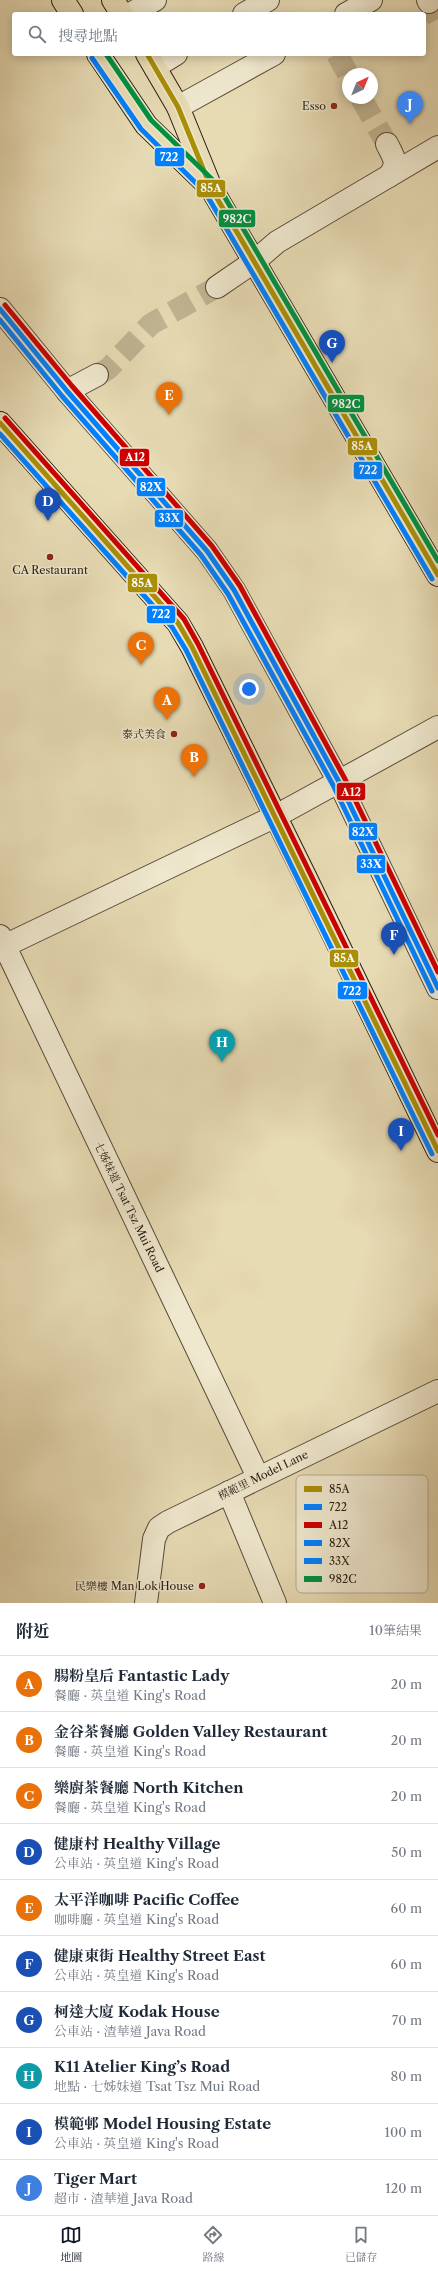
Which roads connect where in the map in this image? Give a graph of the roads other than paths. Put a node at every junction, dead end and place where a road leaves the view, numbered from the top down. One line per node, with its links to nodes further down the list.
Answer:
1 (63, 0): 6 (main road)
2 (113, 0): 7 (main road)
3 (155, 0): 8 (street)
4 (268, 0): 9 (street)
5 (371, 0): 10 (street)
6 (71, 12)
7 (121, 12)
8 (134, 12)
9 (247, 12)
10 (350, 12)
11 (99, 56): 19 (main road)
12 (168, 56): 14 (street)
13 (270, 56): 15 (street)
14 (151, 60): 15 (main road)
15 (178, 107): 19 (main road)
16 (387, 144): 18 (street)
17 (438, 147): 18 (street)
18 (388, 176): 20 (street)
19 (211, 188): 20 (main road)
20 (255, 261): 21 (street); 26 (main road)
21 (217, 287)
22 (0, 309): 24 (street)
23 (98, 375): 24 (street)
24 (67, 391): 28 (street)
25 (0, 423): 29 (main road)
26 (438, 575)
27 (438, 727): 28 (street)
28 (339, 782): 29 (street); 31 (street)
29 (276, 816): 30 (street); 32 (main road)
30 (2, 943): 34 (street, 七姊妹道 Tsat Tsz Mui Road)
31 (438, 988)
32 (438, 1151)
33 (438, 1391): 34 (street, 模範里 Model Lane)
34 (258, 1477): 35 (street, 模範里 Model Lane)
35 (229, 1492): 36 (street, 模範里 Model Lane); 37 (street)
36 (146, 1603)
37 (275, 1603)

